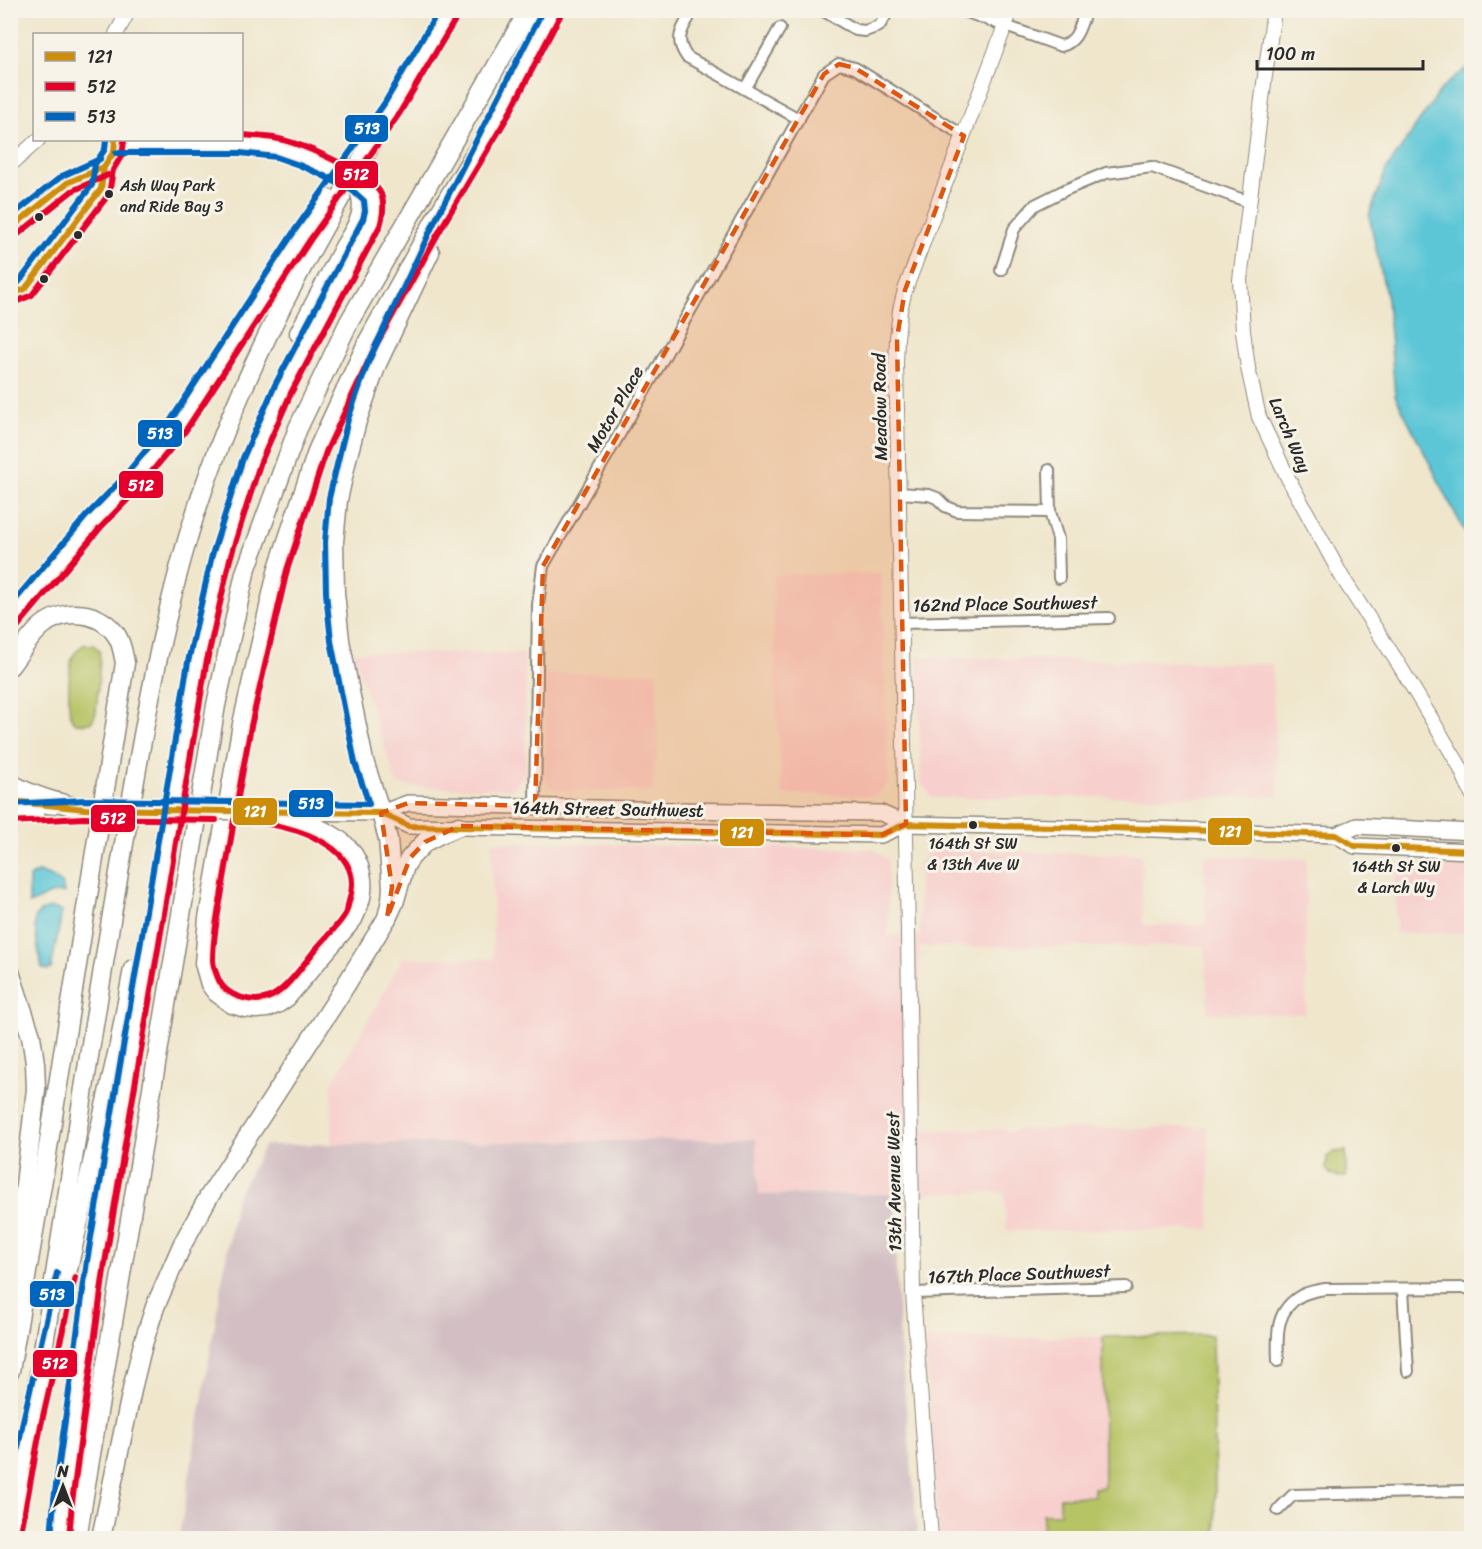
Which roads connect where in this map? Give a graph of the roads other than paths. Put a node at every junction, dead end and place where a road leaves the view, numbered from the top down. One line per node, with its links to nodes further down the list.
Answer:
1 (129, 10): 14 (street)
2 (450, 10): 16 (highway)
3 (529, 10): 62 (highway)
4 (553, 10): 17 (highway)
5 (693, 10): 15 (street)
6 (822, 10): 7 (street)
7 (889, 10)
8 (961, 10): 12 (street)
9 (1011, 10): 12 (street, Meadow Road)
10 (1086, 10): 12 (street)
11 (1274, 10): 24 (street, Larch Way)
12 (1005, 25): 19 (street, Meadow Road)
13 (780, 28): 15 (street)
14 (118, 33)
15 (745, 89): 18 (street)
16 (392, 109): 31 (highway); 57 (highway)
17 (500, 112): 39 (highway); 41 (highway)
18 (800, 119): 19 (street, Motor Place); 37 (street, Motor Place)
19 (964, 136): 27 (street, Meadow Road)
20 (37, 141): 22 (street)
21 (116, 144): 23 (highway, bridge)
22 (10, 165)
23 (349, 178): 57 (highway, bridge); 61 (highway, bridge)
24 (1249, 202): 25 (street); 35 (street, Larch Way)
25 (1001, 270)
26 (1050, 470): 28 (street)
27 (898, 493): 28 (street); 32 (street, Meadow Road)
28 (1050, 512): 29 (street)
29 (1059, 578)
30 (1109, 618): 32 (street, 162nd Place Southwest)
31 (10, 621)
32 (901, 622): 42 (street, Meadow Road)
33 (10, 666): 55 (highway)
34 (10, 783): 38 (highway)
35 (1472, 794)
36 (10, 801): 38 (main road, 164th Street Southwest)
37 (535, 806): 41 (main road, 164th Street Southwest); 42 (main road, 164th Street Southwest)
38 (85, 809): 39 (main road, 164th Street Southwest, bridge); 40 (main road, 164th Street Southwest)
39 (249, 812): 41 (main road, 164th Street Southwest)
40 (10, 813)
41 (381, 813): 43 (main road, 164th Street Southwest); 47 (highway)
42 (906, 824): 43 (main road, 164th Street Southwest); 45 (main road, 164th Street Southwest); 52 (street, 13th Avenue West)
43 (459, 826): 47 (highway)
44 (1472, 832): 45 (main road, 164th Street Southwest)
45 (1336, 835): 46 (main road, 164th Street Southwest)
46 (1472, 851)
47 (387, 918): 63 (highway)
48 (10, 972): 53 (highway)
49 (1126, 1287): 52 (street, 167th Place Southwest)
50 (1472, 1288): 51 (street)
51 (1403, 1289): 54 (street); 56 (street)
52 (913, 1293): 64 (street, 13th Avenue West)
53 (10, 1309)
54 (1278, 1361)
55 (10, 1371)
56 (1408, 1371)
57 (32, 1423): 60 (highway)
58 (1472, 1494): 59 (street)
59 (1278, 1510)
60 (11, 1539)
61 (60, 1539)
62 (77, 1539)
63 (101, 1539)
64 (931, 1539)

